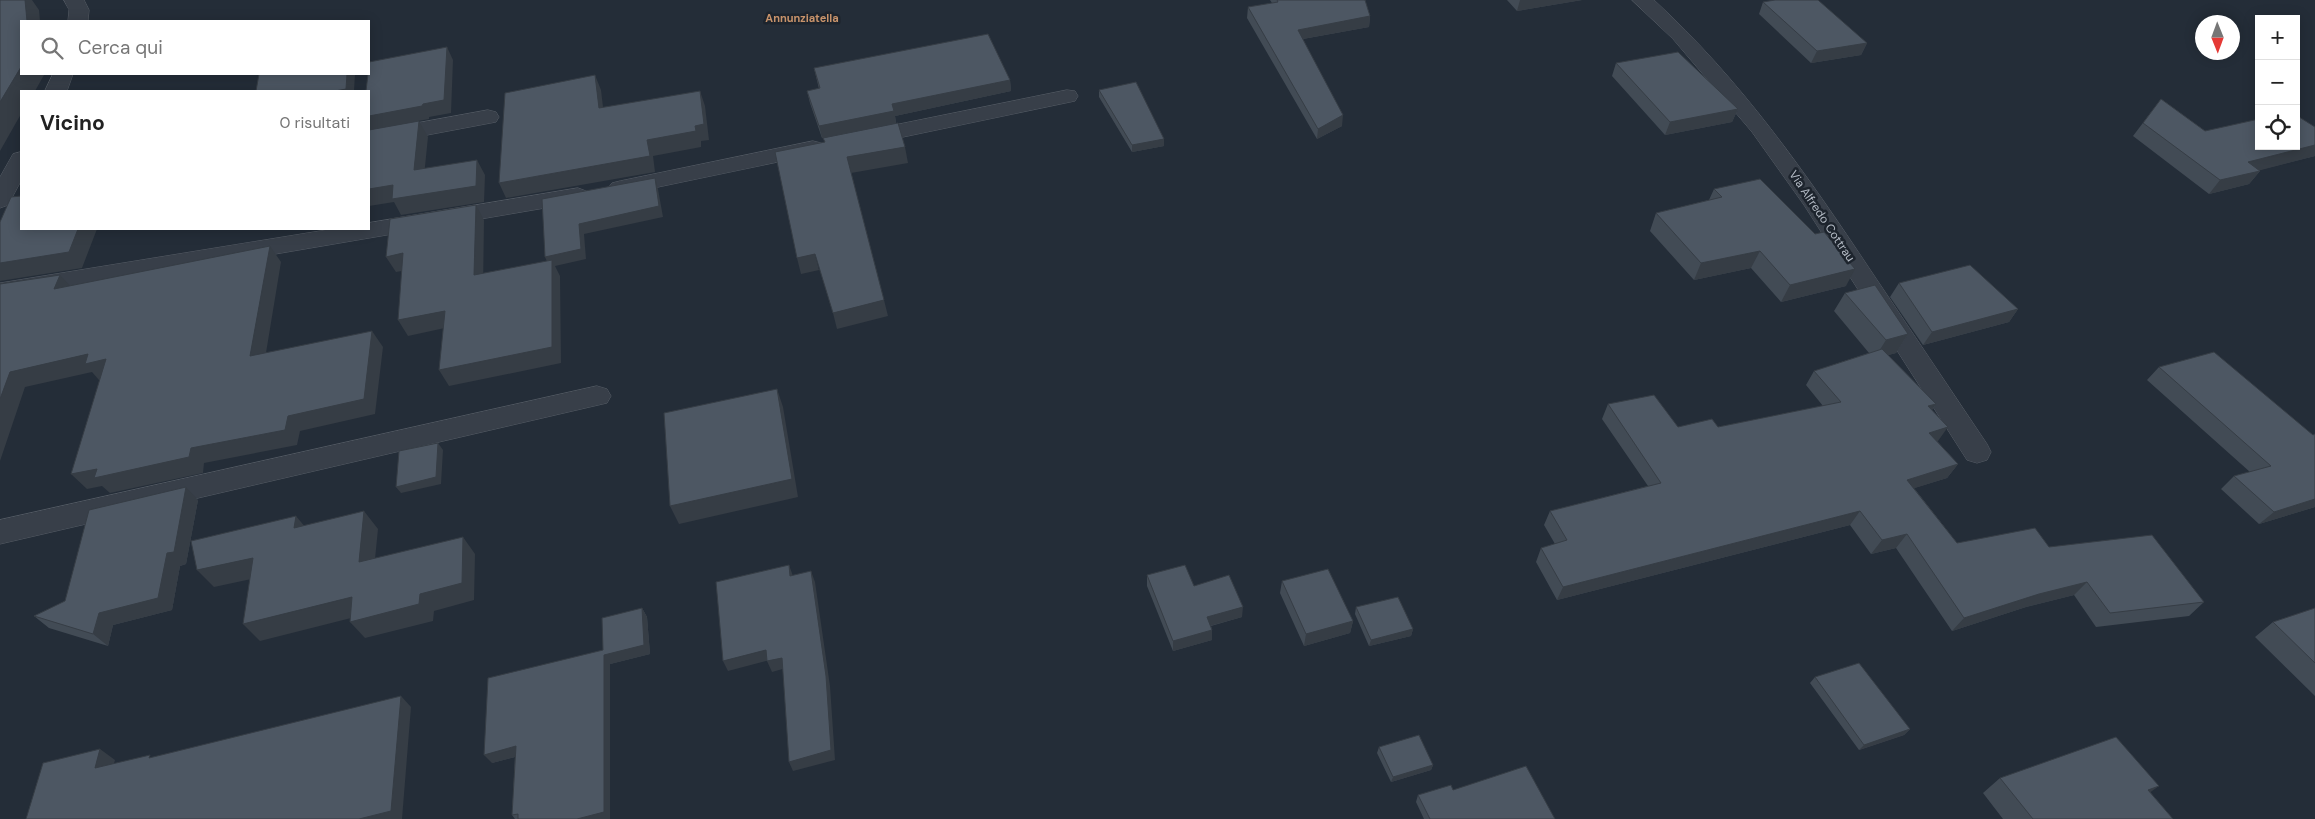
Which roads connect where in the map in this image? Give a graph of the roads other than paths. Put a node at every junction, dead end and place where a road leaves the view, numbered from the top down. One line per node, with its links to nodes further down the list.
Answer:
1 (74, 0): 3 (street)
2 (1642, 0): 15 (street, Via Alfredo Cottrau)
3 (78, 20)
4 (64, 75): 5 (street)
5 (56, 90)
6 (1067, 96): 13 (street)
7 (488, 117): 8 (street)
8 (370, 139)
9 (20, 161): 10 (street)
10 (0, 200)
11 (20, 203): 12 (street)
12 (0, 207)
13 (0, 292)
14 (597, 396): 16 (street)
15 (1977, 452)
16 (0, 532)

